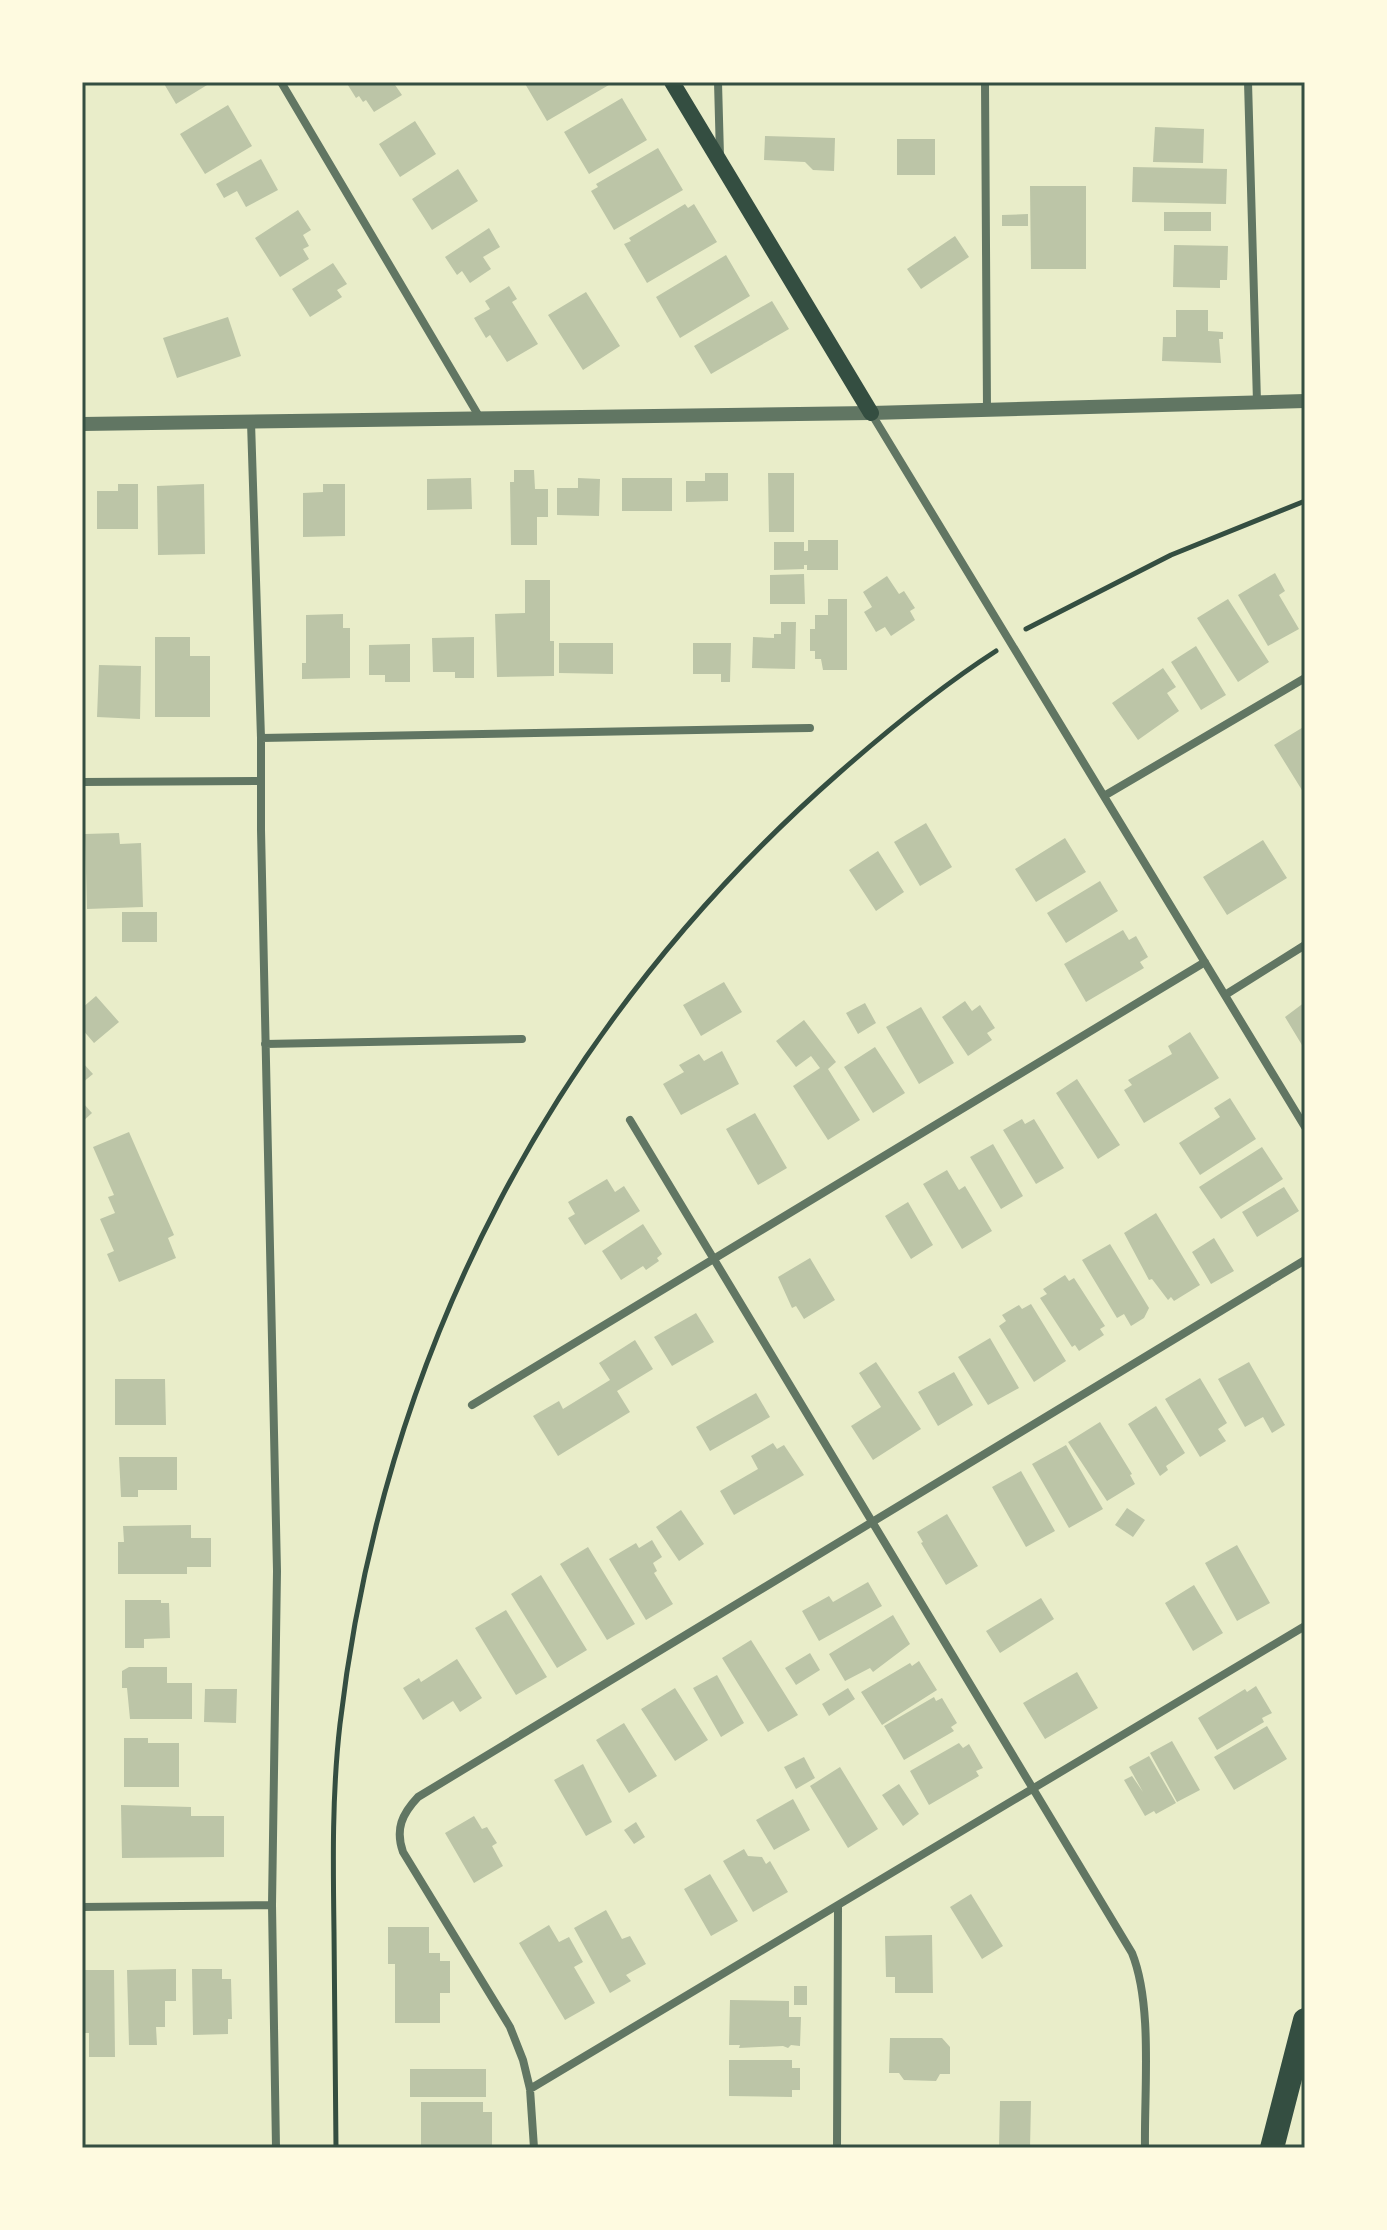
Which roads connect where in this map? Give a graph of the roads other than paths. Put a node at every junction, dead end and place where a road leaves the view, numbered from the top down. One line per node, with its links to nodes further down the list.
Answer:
1 (281, 82): 11 (street)
2 (672, 82): 6 (main road)
3 (718, 82): 6 (street)
4 (985, 82): 9 (street)
5 (1248, 82): 8 (street)
6 (720, 160): 10 (main road)
7 (1305, 401): 8 (street)
8 (1257, 402): 9 (street)
9 (987, 410): 10 (street)
10 (871, 413): 11 (street); 19 (street)
11 (480, 419): 12 (street)
12 (251, 422): 13 (street); 16 (street)
13 (82, 424)
14 (1305, 678): 19 (street)
15 (810, 728): 16 (street)
16 (261, 738): 17 (street)
17 (260, 781): 18 (street); 24 (street)
18 (82, 782)
19 (1104, 796): 21 (street)
20 (1305, 945): 22 (street)
21 (1205, 962): 22 (street); 27 (street)
22 (1225, 995): 26 (street)
23 (522, 1039): 24 (street)
24 (265, 1044): 33 (street)
25 (630, 1120): 27 (street)
26 (1305, 1127)
27 (714, 1258): 29 (street); 30 (street)
28 (1305, 1260): 30 (street)
29 (472, 1405)
30 (874, 1522): 32 (street); 37 (street)
31 (1305, 1626): 32 (street)
32 (1034, 1788): 34 (street); 41 (street)
33 (272, 1905): 35 (street); 38 (street)
34 (838, 1906): 37 (street); 40 (street)
35 (82, 1907)
36 (1305, 2020): 42 (highway)
37 (530, 2089): 39 (street)
38 (276, 2148)
39 (534, 2148)
40 (837, 2148)
41 (1145, 2148)
42 (1272, 2148)

